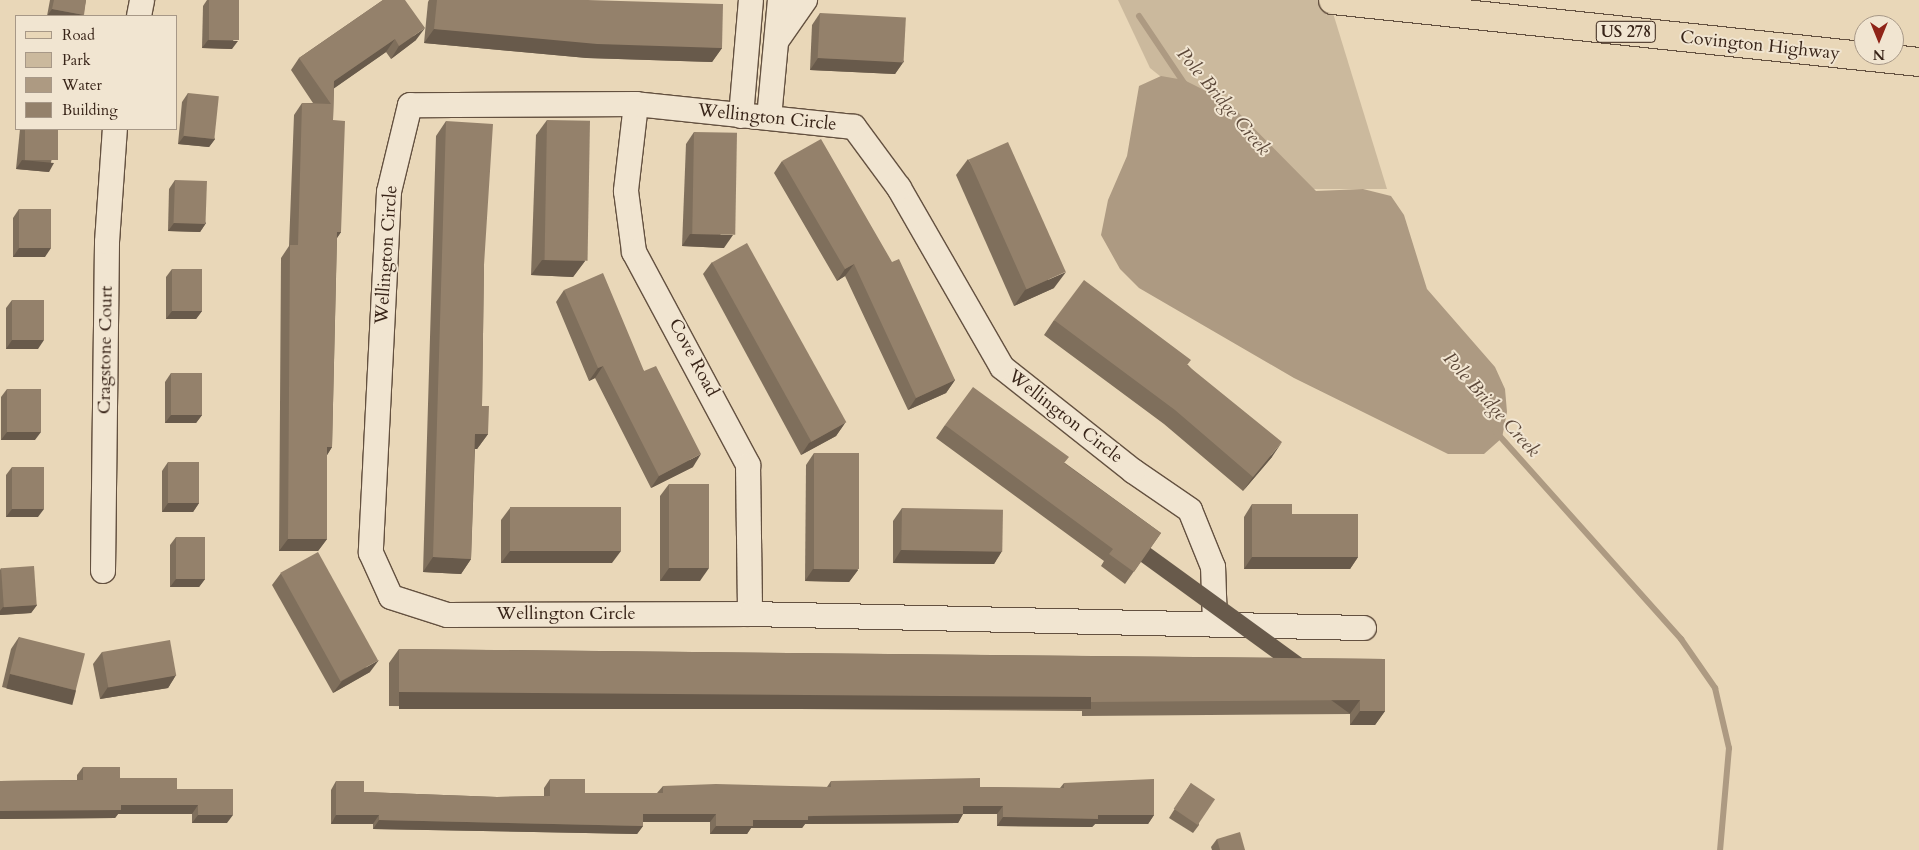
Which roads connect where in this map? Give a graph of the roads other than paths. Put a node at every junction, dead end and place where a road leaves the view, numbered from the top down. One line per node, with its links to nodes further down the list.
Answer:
1 (142, 0): 6 (street)
2 (751, 0): 10 (street)
3 (780, 0): 7 (street)
4 (805, 0): 7 (street)
5 (1333, 0): 8 (main road, Covington Highway / US 278)
6 (138, 15)
7 (776, 42): 11 (street)
8 (1919, 62)
9 (636, 104): 10 (street, Wellington Circle); 14 (street, Cove Road); 14 (street, Wellington Circle)
10 (741, 116): 11 (street, Wellington Circle)
11 (769, 118): 15 (street, Wellington Circle)
12 (115, 130): 13 (street, Cragstone Court)
13 (103, 571)
14 (750, 614): 15 (street, Wellington Circle)
15 (1215, 623): 16 (street, Wellington Circle)
16 (1364, 628)

